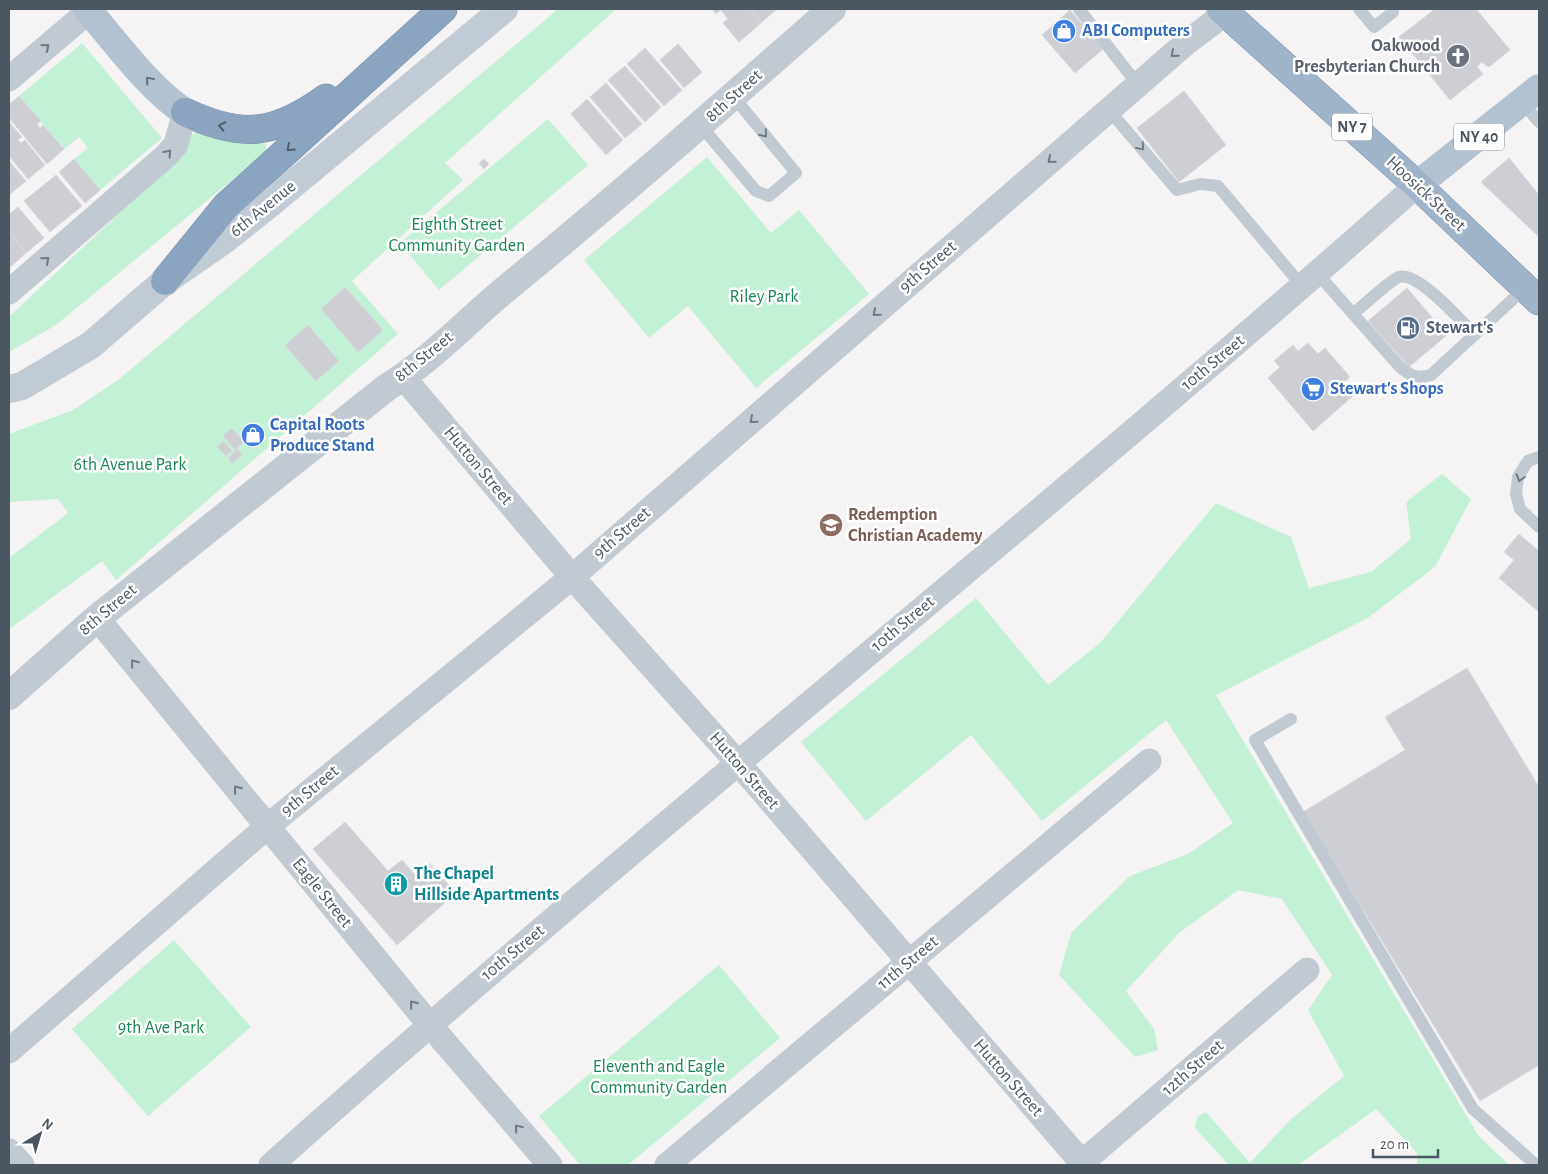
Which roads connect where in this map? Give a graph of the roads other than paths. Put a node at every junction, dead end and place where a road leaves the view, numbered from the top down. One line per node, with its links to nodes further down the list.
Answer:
1 (443, 9): 9 (highway)
2 (504, 9): 20 (main road, 6th Avenue)
3 (832, 9): 13 (street, 8th Street)
4 (1079, 9): 11 (lane)
5 (1359, 9): 8 (lane)
6 (88, 10): 10 (street, one-way to 6); 15 (main road, one-way to 6)
7 (1226, 10): 11 (street, 9th Street, one-way to 11); 18 (highway, Hoosick Street / NY 7)
8 (1393, 12)
9 (416, 32): 15 (highway, one-way to 15); 20 (highway, one-way to 20)
10 (9, 79)
11 (1138, 85): 14 (street, 9th Street)
12 (1530, 95): 16 (lane); 18 (main road, 10th Street / NY 40)
13 (734, 96): 17 (street, 8th Street); 17 (lane, one-way to 17)
14 (1109, 110): 19 (lane, one-way to 19); 29 (street, 9th Street, one-way to 29)
15 (185, 112): 21 (street, one-way to 15)
16 (1539, 122)
17 (701, 126): 25 (street, 8th Street)
18 (1417, 185): 19 (street, 10th Street); 22 (highway, Hoosick Street / NY 7)
19 (1310, 280): 23 (lane); 34 (street, 10th Street)
20 (165, 281): 26 (main road, 6th Avenue)
21 (9, 292)
22 (1532, 294): 24 (lane)
23 (1353, 314): 24 (lane); 24 (lane)
24 (1475, 335)
25 (403, 377): 29 (street, Hutton Street); 30 (street, 8th Street)
26 (9, 389)
27 (1539, 457): 28 (lane, one-way to 28)
28 (1539, 527)
29 (572, 577): 34 (street, Hutton Street); 35 (street, 9th Street)
30 (97, 618): 31 (street, 8th Street); 35 (street, Eagle Street, one-way to 30)
31 (9, 696)
32 (1291, 719): 46 (lane)
33 (1149, 761): 36 (street, 11th Street)
34 (738, 763): 36 (street, Hutton Street); 38 (street, 10th Street)
35 (268, 826): 38 (street, Eagle Street, one-way to 35); 39 (street, 9th Street)
36 (909, 963): 41 (street, Hutton Street); 45 (street, 11th Street)
37 (1307, 970): 41 (street, 12th Street)
38 (429, 1024): 43 (street, 10th Street); 44 (street, Eagle Street, one-way to 38)
39 (9, 1051)
40 (9, 1151): 42 (street)
41 (1082, 1164)
42 (22, 1165)
43 (271, 1165)
44 (550, 1165)
45 (666, 1165)
46 (1536, 1165)

